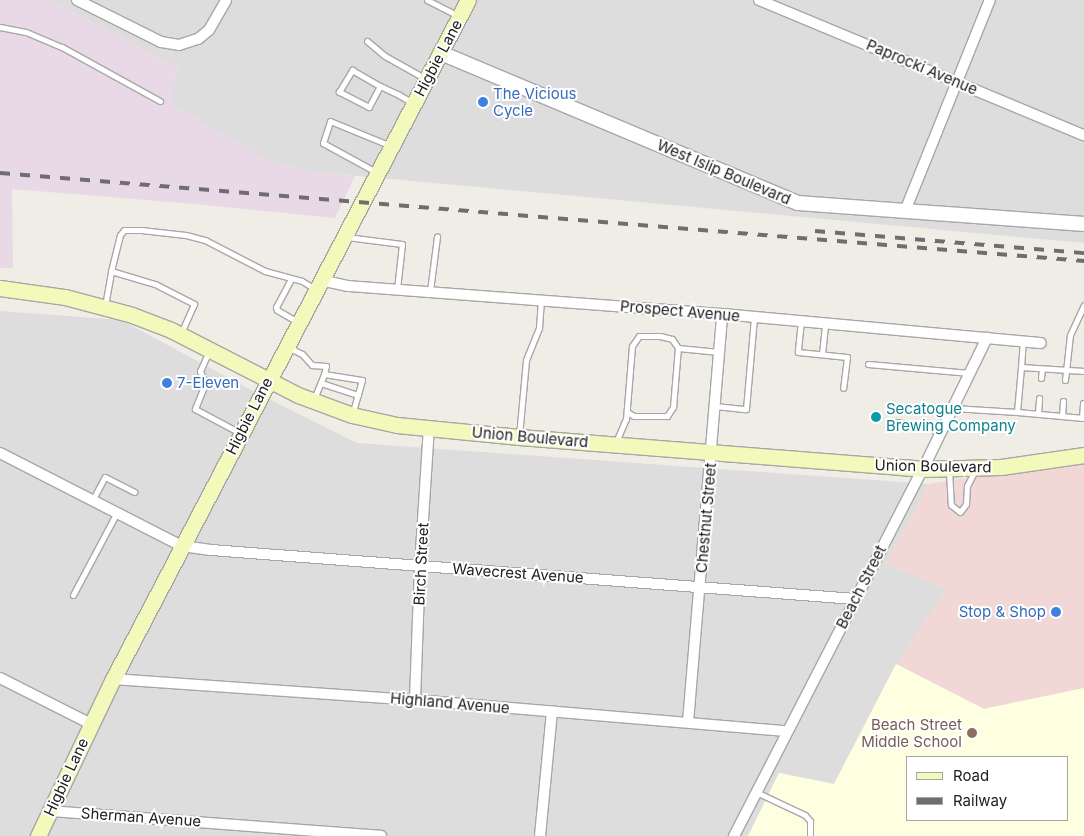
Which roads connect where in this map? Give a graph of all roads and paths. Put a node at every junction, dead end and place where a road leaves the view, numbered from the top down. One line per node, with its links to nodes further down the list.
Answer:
1 (77, 0): 2 (street)
2 (226, 0)
3 (427, 0): 7 (lane)
4 (468, 0): 7 (main road, Higbie Lane)
5 (759, 0): 12 (street, Paprocki Avenue)
6 (990, 0): 12 (street)
7 (460, 16): 10 (main road, Higbie Lane)
8 (0, 26): 14 (lane)
9 (367, 41): 11 (lane)
10 (440, 53): 11 (main road, Higbie Lane); 19 (street, West Islip Boulevard)
11 (426, 80): 15 (main road, Higbie Lane)
12 (957, 82): 16 (street, Paprocki Avenue); 19 (street)
13 (380, 86): 13 (lane); 15 (lane)
14 (160, 101)
15 (414, 104): 17 (main road, Higbie Lane)
16 (1084, 136)
17 (392, 146): 18 (main road, Higbie Lane); 18 (lane)
18 (377, 173): 21 (main road, Higbie Lane)
19 (905, 210): 20 (street, West Islip Boulevard)
20 (1084, 224)
21 (344, 236): 25 (main road, Higbie Lane); 27 (lane)
22 (437, 236): 28 (lane)
23 (112, 271): 24 (lane); 31 (lane); 37 (lane)
24 (291, 279): 25 (lane); 34 (lane)
25 (318, 284): 27 (street, Prospect Avenue); 34 (main road, Higbie Lane)
26 (0, 288): 31 (main road, Union Boulevard)
27 (397, 289): 28 (street, Prospect Avenue)
28 (430, 291): 29 (street, Prospect Avenue)
29 (542, 300): 32 (street, Prospect Avenue); 75 (lane)
30 (1084, 305): 49 (lane)
31 (105, 306): 37 (main road, Union Boulevard)
32 (722, 314): 33 (street, Prospect Avenue); 44 (street, Chestnut Street)
33 (754, 317): 35 (street, Prospect Avenue); 63 (lane)
34 (298, 322): 41 (main road, Higbie Lane)
35 (801, 322): 36 (street, Prospect Avenue); 45 (lane)
36 (825, 323): 38 (street, Prospect Avenue); 45 (lane)
37 (180, 335): 43 (main road, Union Boulevard)
38 (987, 338): 39 (street, Prospect Avenue); 51 (street, Beach Street)
39 (1024, 341): 40 (street, Prospect Avenue); 47 (lane)
40 (1041, 343)
41 (286, 346): 52 (lane); 54 (main road, Higbie Lane)
42 (678, 348): 44 (lane); 65 (lane); 65 (lane)
43 (210, 350): 54 (main road, Union Boulevard); 74 (lane)
44 (719, 352): 63 (street, Chestnut Street)
45 (822, 354): 57 (lane)
46 (868, 364): 51 (lane)
47 (1021, 368): 48 (lane); 66 (lane)
48 (1042, 369): 49 (lane); 53 (lane)
49 (1066, 370): 50 (lane); 55 (lane)
50 (1084, 372)
51 (970, 373): 64 (street, Beach Street)
52 (324, 374): 56 (lane); 58 (lane)
53 (1041, 378)
54 (268, 380): 61 (main road, Union Boulevard); 74 (main road, Higbie Lane)
55 (1065, 380)
56 (321, 383): 58 (lane); 61 (lane)
57 (843, 388)
58 (358, 395): 68 (lane)
59 (1039, 398): 67 (lane)
60 (1063, 401): 69 (lane)
61 (313, 402): 68 (main road, Union Boulevard)
62 (1083, 403): 70 (lane)
63 (715, 406): 77 (street, Chestnut Street)
64 (953, 408): 66 (lane); 73 (street, Beach Street)
65 (627, 412): 76 (lane)
66 (1017, 412): 67 (lane)
67 (1038, 414): 69 (lane)
68 (352, 415): 72 (main road, Union Boulevard)
69 (1062, 416): 70 (lane)
70 (1083, 418)
71 (896, 422): 73 (lane)
72 (429, 428): 75 (main road, Union Boulevard); 87 (street, Birch Street)
73 (941, 431): 80 (street, Beach Street)
74 (240, 433): 86 (main road, Higbie Lane)
75 (519, 437): 76 (main road, Union Boulevard)
76 (615, 444): 77 (main road, Union Boulevard)
77 (712, 451): 80 (main road, Union Boulevard); 88 (street, Chestnut Street)
78 (0, 453): 84 (street, Wavecrest Avenue)
79 (1084, 455): 82 (main road, Union Boulevard)
80 (923, 469): 81 (main road, Union Boulevard); 90 (street, Beach Street)
81 (949, 469): 82 (main road, Union Boulevard); 82 (lane)
82 (975, 469)
83 (134, 492): 84 (lane)
84 (92, 501): 85 (street, Wavecrest Avenue)
85 (116, 514): 86 (street, Wavecrest Avenue); 89 (lane)
86 (182, 546): 87 (street, Wavecrest Avenue); 92 (main road, Higbie Lane)
87 (420, 566): 88 (street, Wavecrest Avenue); 93 (street, Birch Street)
88 (701, 586): 90 (street, Wavecrest Avenue); 95 (street, Chestnut Street)
89 (73, 595)
90 (855, 600): 97 (street, Beach Street)
91 (0, 678): 96 (street)
92 (113, 678): 93 (street, Highland Avenue); 96 (main road, Higbie Lane)
93 (415, 700): 94 (street, Highland Avenue)
94 (552, 712): 95 (street, Highland Avenue); 102 (street)
95 (688, 722): 97 (street, Highland Avenue)
96 (91, 724): 99 (main road, Higbie Lane)
97 (787, 731): 98 (street, Beach Street)
98 (756, 792): 103 (street, Beach Street); 104 (lane)
99 (50, 811): 100 (main road, Higbie Lane); 101 (street, Sherman Avenue)
100 (38, 836)
101 (381, 836)
102 (540, 836)
103 (734, 836)
104 (810, 836)

